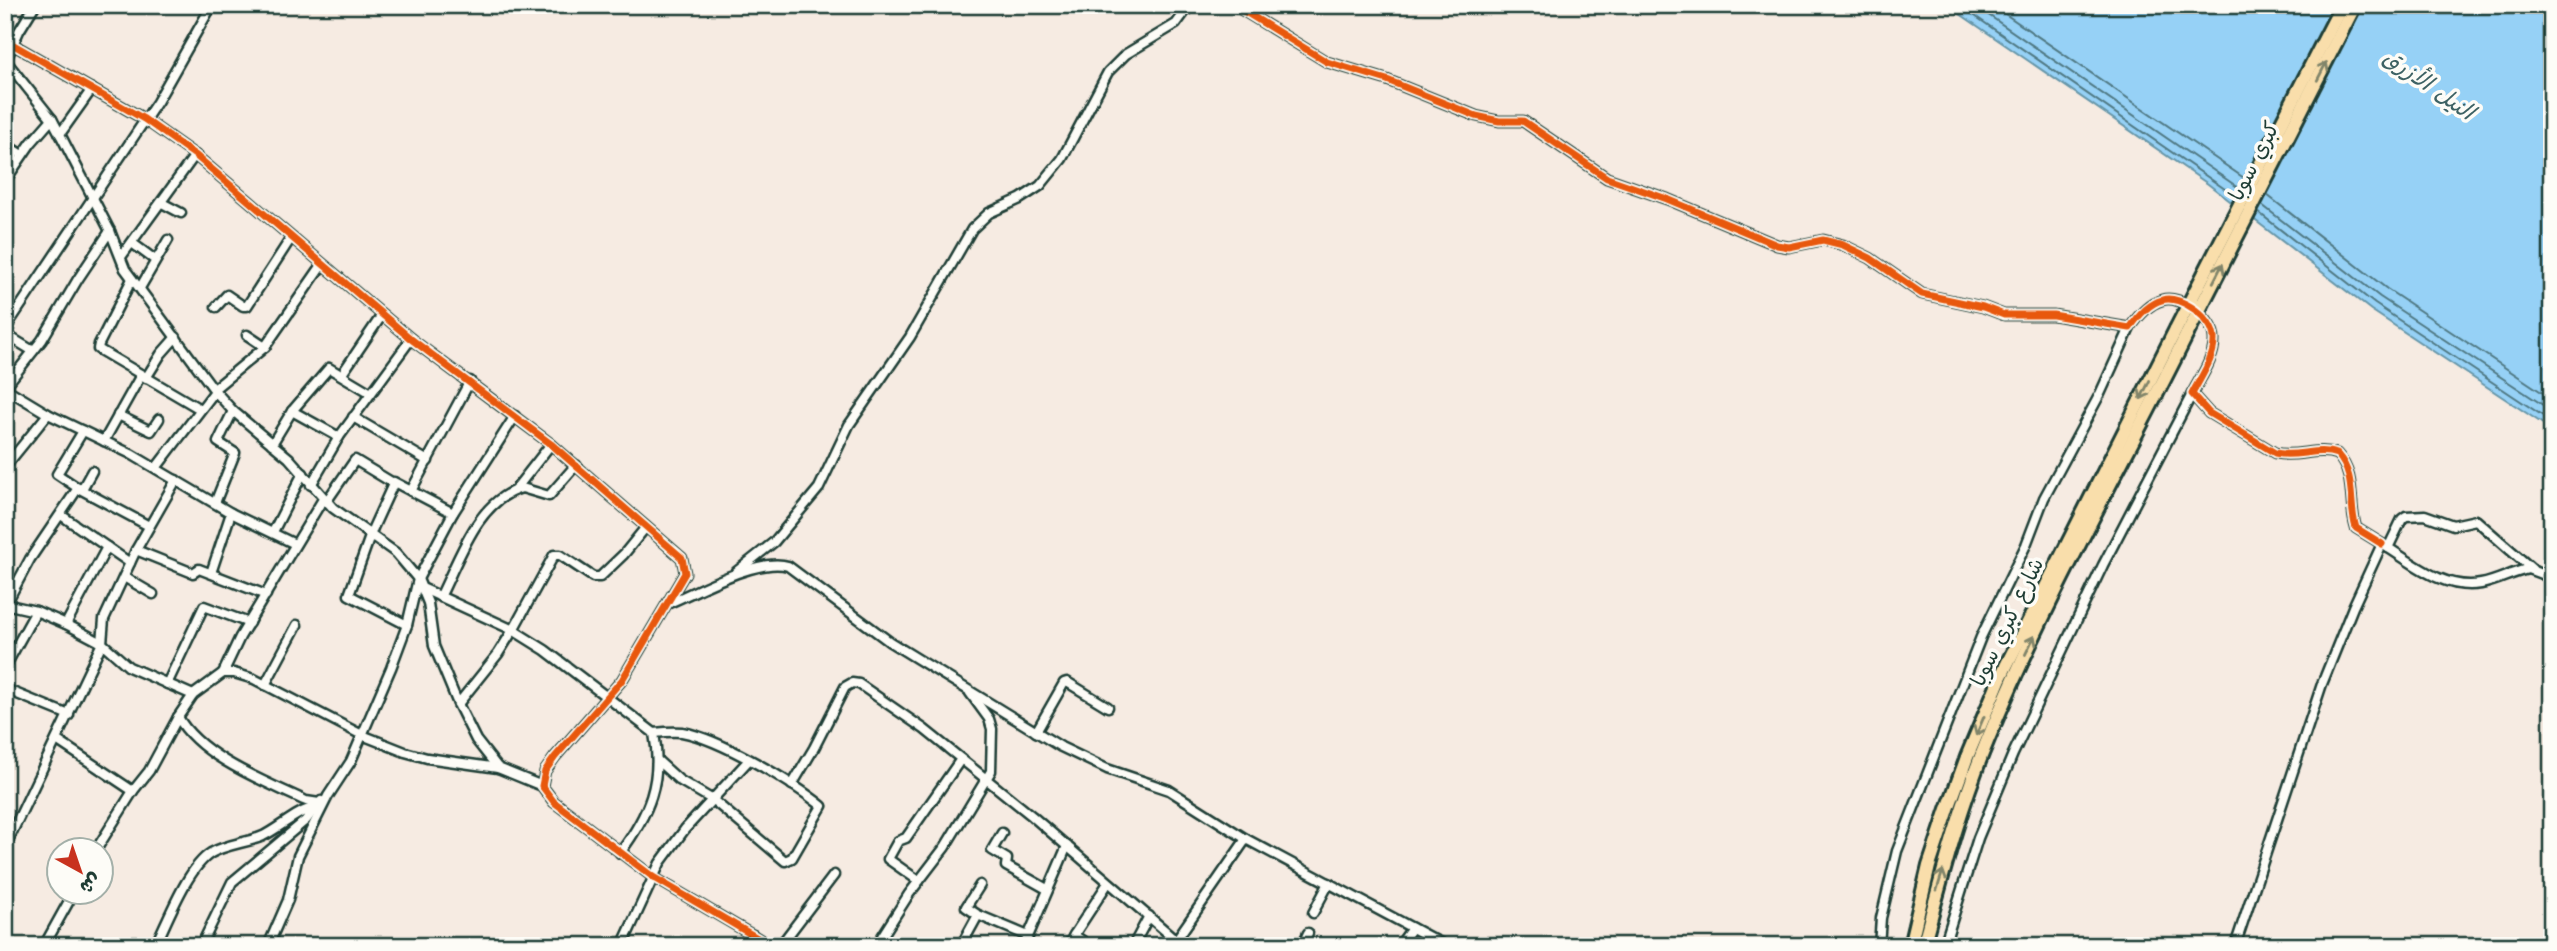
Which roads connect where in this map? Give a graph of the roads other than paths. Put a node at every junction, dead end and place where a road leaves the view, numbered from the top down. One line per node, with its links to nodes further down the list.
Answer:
1 (35, 5): 7 (street)
2 (212, 5): 11 (street)
3 (1190, 5): 87 (street)
4 (1234, 5): 31 (street)
5 (2342, 5): 33 (highway, كبري سوبا, bridge)
6 (2355, 5): 33 (highway, كبري سوبا, one-way to 6, bridge)
7 (9, 42): 8 (street); 9 (street)
8 (6, 62): 10 (street)
9 (92, 89): 11 (street); 12 (street)
10 (52, 119): 12 (street); 14 (street)
11 (144, 120): 15 (street); 17 (street)
12 (60, 134): 17 (street)
13 (5, 144): 14 (street)
14 (22, 155): 16 (street)
15 (195, 155): 18 (street); 21 (street)
16 (5, 181)
17 (93, 197): 20 (street); 32 (street)
18 (162, 202): 19 (street); 23 (street)
19 (181, 213)
20 (110, 231): 24 (street); 38 (street)
21 (291, 238): 26 (street); 29 (street)
22 (168, 240): 25 (street)
23 (132, 243): 24 (street); 25 (street)
24 (121, 257): 27 (street)
25 (155, 260): 28 (street)
26 (322, 265): 30 (street); 37 (street)
27 (132, 279): 28 (street); 40 (street)
28 (140, 289): 35 (street)
29 (216, 307)
30 (382, 315): 36 (street); 39 (street)
31 (2130, 328): 45 (street); 173 (street)
32 (5, 332): 38 (street)
33 (2181, 332): 174 (highway, شارع كبري سوبا, one-way to 174); 175 (highway, شارع كبري سوبا, one-way to 33)
34 (247, 335): 37 (street)
35 (176, 337): 40 (street); 43 (street)
36 (411, 339): 41 (street); 44 (street)
37 (265, 346): 43 (street)
38 (33, 351): 42 (street)
39 (342, 374): 44 (street); 48 (street)
40 (144, 376): 46 (street); 50 (street)
41 (470, 381): 51 (street); 59 (street)
42 (5, 387): 49 (street)
43 (214, 390): 46 (street); 47 (street)
44 (371, 393): 52 (street)
45 (2192, 394): 81 (street); 176 (street)
46 (200, 409): 62 (street)
47 (233, 411): 57 (street); 72 (street)
48 (292, 411): 55 (street); 57 (street)
49 (48, 414): 54 (street); 61 (street)
50 (118, 415): 53 (street); 56 (street)
51 (516, 416): 58 (street); 74 (street)
52 (353, 417): 55 (street); 59 (street)
53 (159, 419)
54 (83, 431): 56 (street); 68 (street)
55 (339, 437): 67 (street)
56 (104, 441): 62 (street)
57 (272, 444): 64 (street)
58 (551, 444): 60 (street); 69 (street)
59 (428, 461): 70 (street)
60 (576, 465): 69 (street); 77 (street)
61 (5, 467)
62 (156, 468): 65 (street)
63 (92, 471): 68 (street)
64 (303, 473): 67 (street); 78 (street)
65 (176, 480): 72 (street); 76 (street)
66 (393, 483): 70 (street); 71 (street); 79 (street)
67 (310, 485): 71 (street)
68 (80, 488): 75 (street); 76 (street)
69 (515, 490): 94 (street)
70 (411, 491): 74 (street)
71 (324, 500): 79 (street); 80 (street)
72 (215, 503): 73 (street)
73 (231, 513): 78 (street); 86 (street)
74 (453, 513): 90 (street)
75 (61, 515): 82 (street); 96 (street)
76 (149, 526): 83 (street)
77 (646, 527): 95 (street); 102 (street)
78 (272, 532): 80 (street)
79 (371, 535): 90 (street); 101 (street)
80 (295, 544): 93 (street)
81 (2385, 546): 85 (street); 85 (street); 177 (street)
82 (107, 547): 84 (street); 99 (street)
83 (136, 550): 84 (street); 86 (street)
84 (130, 563): 88 (street)
85 (2532, 569): 89 (street)
86 (211, 573): 93 (street)
87 (731, 575): 95 (street); 108 (street)
88 (124, 577): 92 (street); 103 (street)
89 (2552, 578)
90 (418, 579): 91 (street); 101 (street)
91 (424, 589): 94 (street); 112 (street)
92 (153, 594)
93 (266, 595): 98 (street)
94 (440, 597): 102 (street)
95 (670, 603): 111 (street)
96 (6, 604): 97 (street)
97 (36, 611): 99 (street); 104 (street)
98 (249, 623): 105 (street); 106 (street)
99 (66, 624): 103 (street)
100 (297, 625): 107 (street)
101 (407, 625): 118 (street)
102 (513, 630): 111 (street); 112 (street)
103 (102, 643): 106 (street); 114 (street)
104 (5, 667)
105 (223, 673): 107 (street); 110 (street)
106 (167, 684): 110 (street)
107 (265, 685): 118 (street)
108 (962, 685): 116 (street); 124 (street)
109 (5, 688): 114 (street)
110 (192, 695): 115 (street)
111 (609, 698): 117 (street); 126 (street)
112 (458, 704): 123 (street)
113 (1108, 707): 116 (street)
114 (69, 715): 119 (street)
115 (178, 717): 127 (street); 130 (street)
116 (1036, 732): 134 (street)
117 (654, 733): 121 (street); 122 (street)
118 (362, 735): 123 (street); 128 (street)
119 (58, 741): 127 (street); 132 (street)
120 (961, 759): 124 (street); 125 (street); 140 (street)
121 (658, 761): 129 (street); 137 (street)
122 (748, 761): 125 (street); 129 (street)
123 (498, 768): 126 (street)
124 (986, 779): 135 (street); 140 (street)
125 (792, 785): 129 (street)
126 (542, 786): 137 (street)
127 (133, 791): 133 (street)
128 (328, 796): 130 (street); 160 (street)
129 (713, 800): 139 (street)
130 (317, 805): 158 (street); 159 (street)
131 (1002, 833): 144 (street)
132 (8, 834): 136 (street)
133 (104, 836)
134 (1246, 839): 142 (street); 155 (street)
135 (1067, 846): 141 (street); 144 (street)
136 (5, 847)
137 (620, 853): 139 (street)
138 (834, 875): 163 (street)
139 (653, 877): 151 (street); 156 (street)
140 (919, 881): 164 (street)
141 (1108, 883): 148 (street); 152 (street)
142 (1329, 883): 146 (street); 149 (street)
143 (980, 884): 147 (street)
144 (1047, 890): 153 (street)
145 (66, 906): 157 (street)
146 (1313, 913)
147 (978, 915): 153 (street); 165 (street)
148 (1149, 916): 155 (street); 169 (street)
149 (1412, 928): 154 (street); 171 (street)
150 (1308, 933): 170 (street)
151 (753, 935): 161 (street); 162 (street)
152 (1074, 935): 167 (street); 168 (street)
153 (1028, 936): 166 (street)
154 (1434, 943): 172 (street)
155 (1177, 944)
156 (623, 945)
157 (44, 946)
158 (155, 946)
159 (201, 946)
160 (268, 946)
161 (746, 946)
162 (771, 946)
163 (780, 946)
164 (876, 946)
165 (961, 946)
166 (1024, 946)
167 (1068, 946)
168 (1090, 946)
169 (1133, 946)
170 (1302, 946)
171 (1399, 946)
172 (1446, 946)
173 (1879, 946)
174 (1910, 946)
175 (1923, 946)
176 (1944, 946)
177 (2235, 946)

